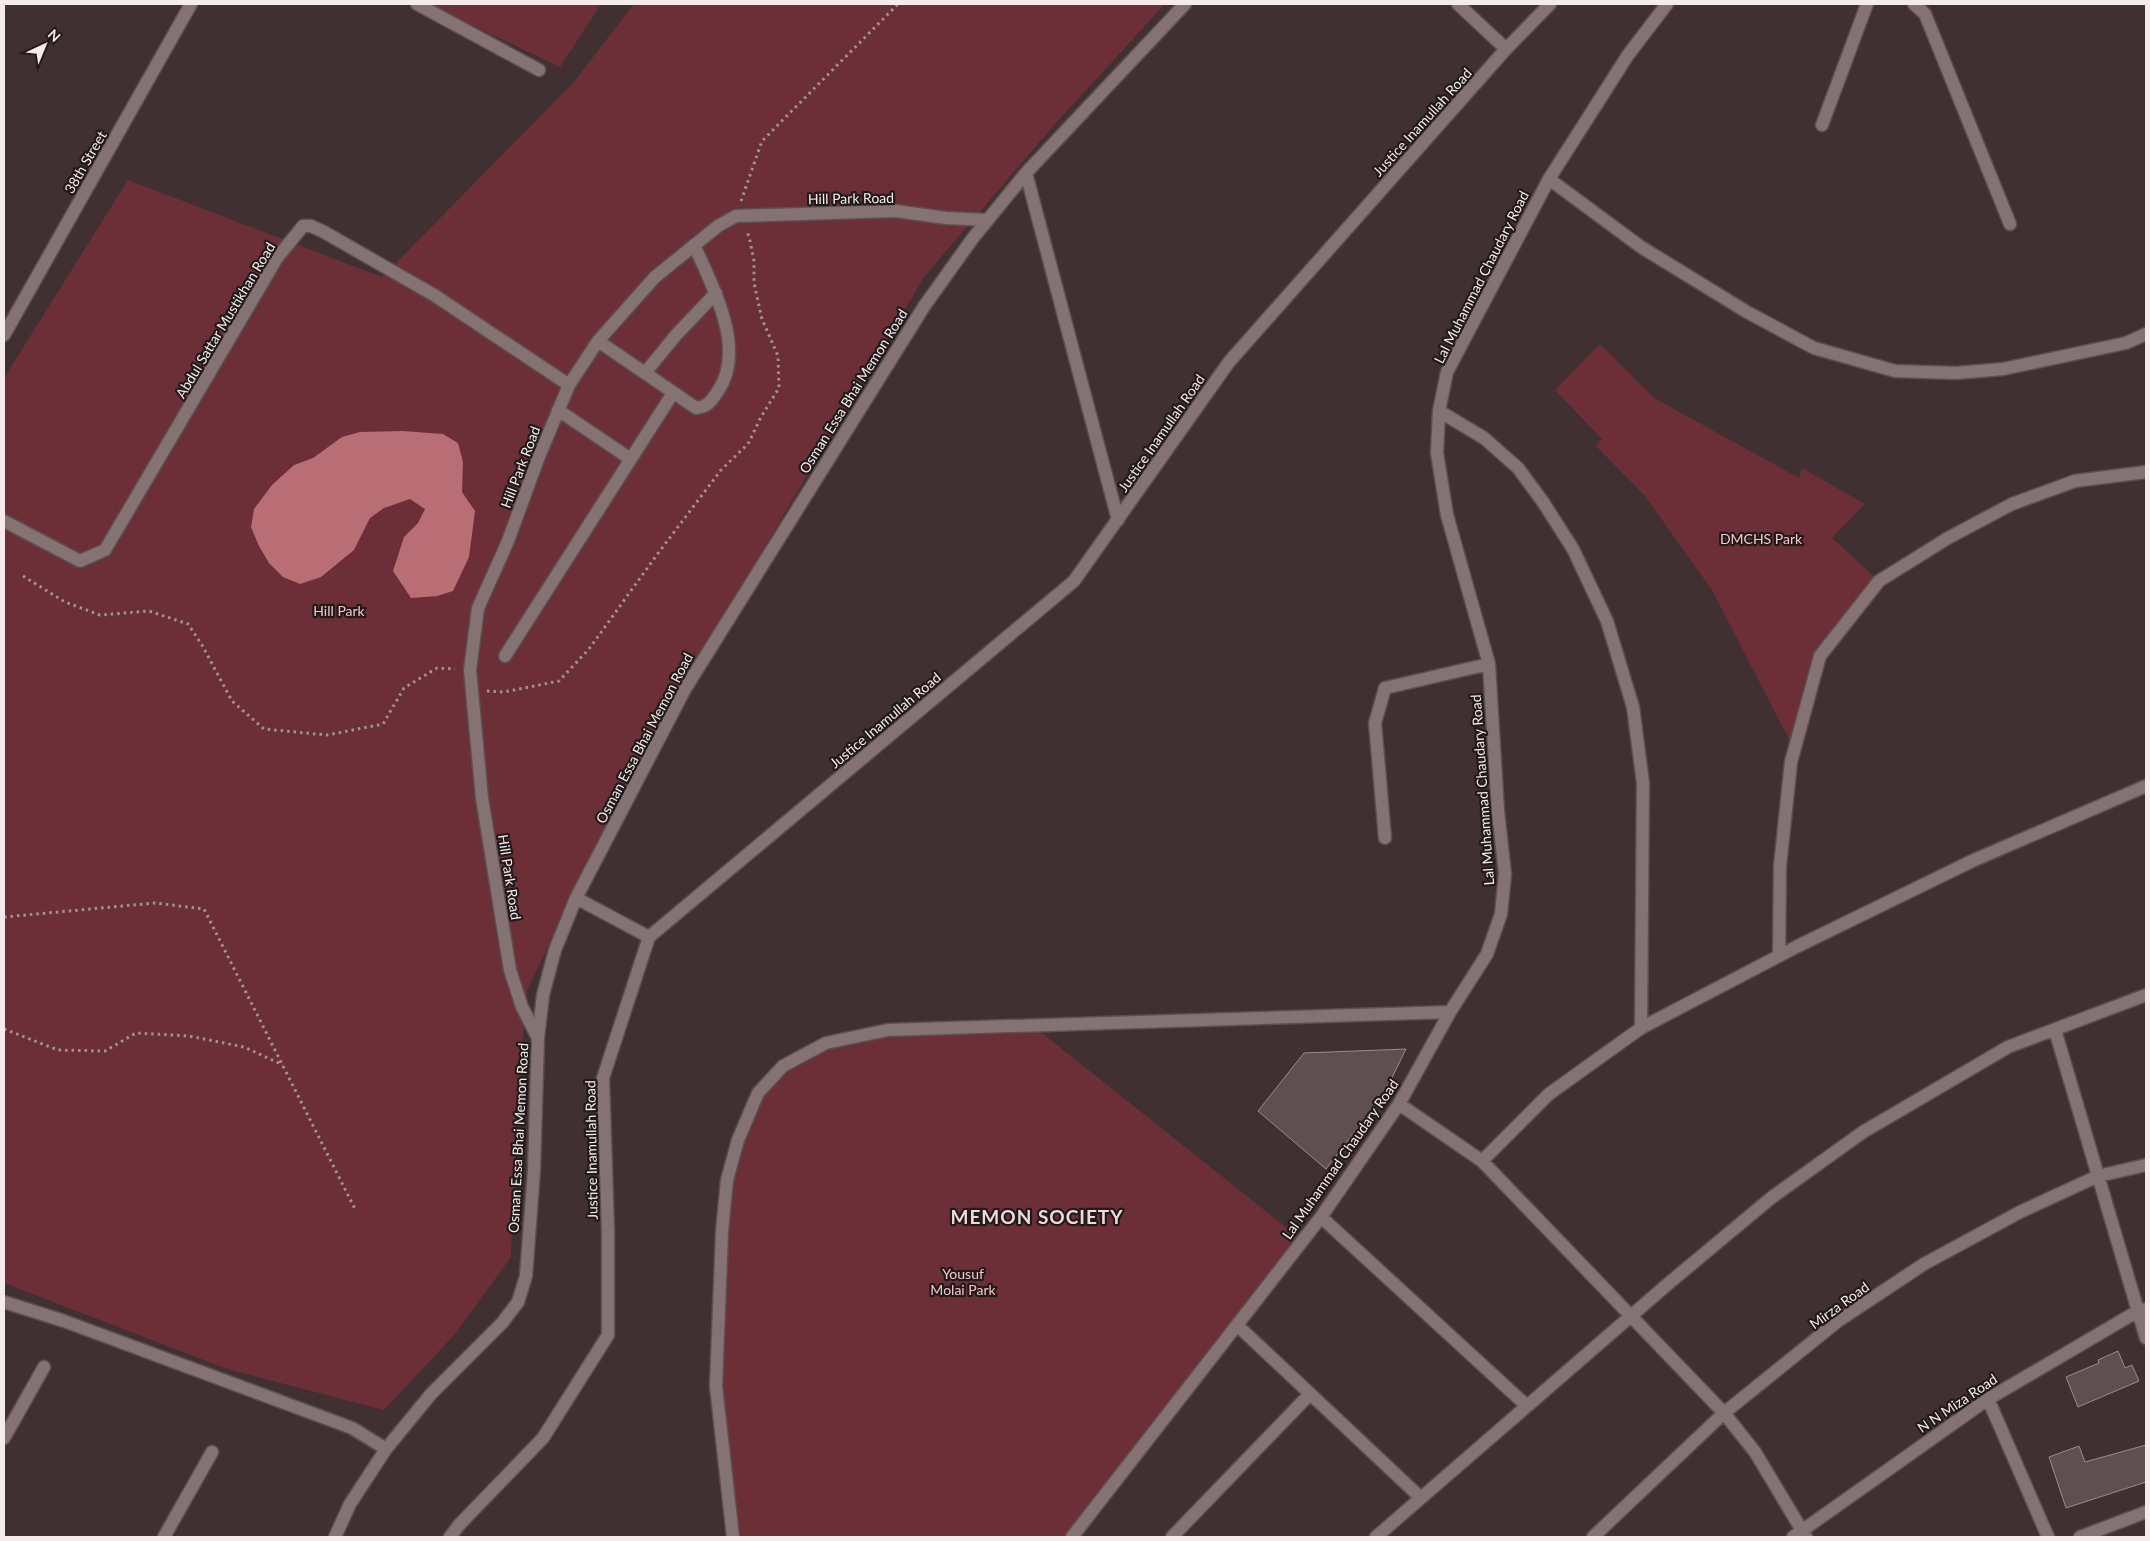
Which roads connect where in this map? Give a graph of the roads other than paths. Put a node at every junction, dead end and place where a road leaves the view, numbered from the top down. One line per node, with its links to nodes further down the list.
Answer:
1 (191, 4): 19 (street, 38th Street)
2 (417, 4): 10 (street)
3 (1185, 4): 12 (street, Osman Essa Bhai Memon Road)
4 (1458, 4): 9 (street)
5 (1550, 4): 9 (street, Justice Inamullah Road)
6 (1667, 4): 13 (street, Lal Muhammad Chaudary Road)
7 (1867, 4): 11 (street)
8 (1914, 4): 15 (street)
9 (1506, 49): 28 (street, Justice Inamullah Road)
10 (539, 70)
11 (1822, 125)
12 (1026, 174): 14 (street, Osman Essa Bhai Memon Road); 28 (street)
13 (1548, 179): 18 (street); 25 (street, Lal Muhammad Chaudary Road)
14 (987, 220): 16 (street, Hill Park Road); 34 (street, Osman Essa Bhai Memon Road)
15 (2010, 224)
16 (694, 245): 17 (street); 20 (street, Hill Park Road)
17 (716, 293): 21 (street); 23 (street)
18 (2146, 334)
19 (4, 335)
20 (598, 341): 21 (street); 22 (street, Hill Park Road)
21 (645, 373): 23 (street)
22 (569, 385): 24 (street, Hill Park Road); 29 (street, Abdul Sattar Mustikhan Road)
23 (673, 393): 26 (street)
24 (558, 410): 26 (street); 41 (street, Hill Park Road)
25 (1439, 410): 31 (street, Lal Muhammad Chaudary Road); 39 (street)
26 (630, 458): 30 (street)
27 (2146, 472): 36 (street)
28 (1118, 520): 35 (street, Justice Inamullah Road)
29 (4, 521)
30 (505, 656)
31 (1489, 664): 33 (street); 38 (street, Lal Muhammad Chaudary Road)
32 (2146, 786): 36 (street)
33 (1385, 838)
34 (576, 898): 35 (street); 41 (street, Osman Essa Bhai Memon Road)
35 (649, 937): 65 (street, Justice Inamullah Road)
36 (1779, 956): 39 (street)
37 (2146, 995): 40 (street)
38 (1450, 1012): 42 (street, Lal Muhammad Chaudary Road); 66 (street)
39 (1641, 1028): 43 (street)
40 (2055, 1030): 45 (street); 49 (street)
41 (538, 1038): 58 (street, Osman Essa Bhai Memon Road)
42 (1399, 1104): 43 (street); 46 (street, Lal Muhammad Chaudary Road)
43 (1482, 1161): 49 (street)
44 (2146, 1165): 45 (street, Mirza Road)
45 (2098, 1176): 48 (street); 56 (street, Mirza Road)
46 (1321, 1217): 50 (street, Lal Muhammad Chaudary Road); 55 (street)
47 (4, 1302): 58 (street)
48 (2142, 1310): 51 (street); 54 (street, N N Miza Road)
49 (1632, 1315): 55 (street); 56 (street)
50 (1237, 1325): 53 (street); 67 (street, Lal Muhammad Chaudary Road)
51 (2146, 1338)
52 (44, 1367): 57 (street)
53 (1310, 1394): 60 (street); 68 (street)
54 (1988, 1399): 62 (street, N N Miza Road); 71 (street)
55 (1527, 1406): 60 (street)
56 (1724, 1414): 62 (street); 70 (street, Mirza Road)
57 (4, 1438)
58 (386, 1449): 64 (street, Osman Essa Bhai Memon Road)
59 (212, 1452): 63 (street)
60 (1421, 1498): 69 (street)
61 (2146, 1512): 72 (street)
62 (1800, 1535)
63 (164, 1537)
64 (335, 1537)
65 (450, 1537)
66 (733, 1537)
67 (1072, 1537)
68 (1172, 1537)
69 (1376, 1537)
70 (1593, 1537)
71 (2048, 1537)
72 (2080, 1537)

